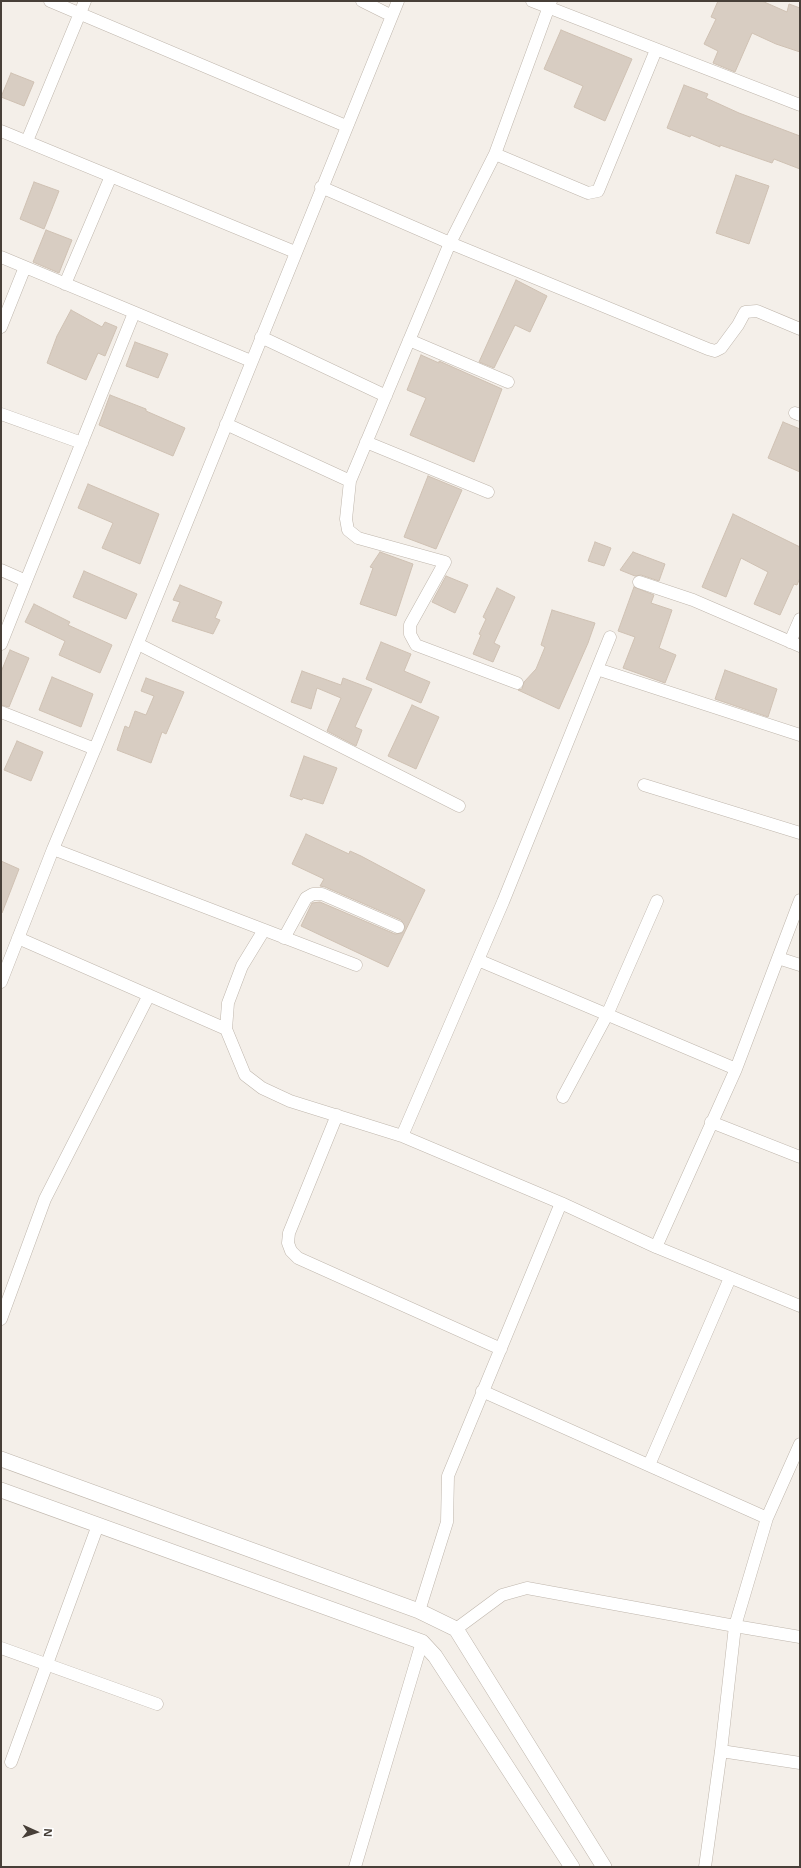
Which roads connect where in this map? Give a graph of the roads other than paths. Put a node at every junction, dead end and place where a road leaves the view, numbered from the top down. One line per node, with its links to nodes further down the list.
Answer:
1 (50, 1): 7 (street)
2 (85, 1): 7 (street)
3 (362, 1): 8 (street)
4 (398, 1): 8 (street)
5 (532, 1): 6 (street)
6 (549, 4): 9 (street); 14 (street)
7 (79, 13): 11 (street); 13 (street)
8 (392, 16): 11 (street)
9 (656, 50): 10 (street); 14 (street)
10 (800, 105)
11 (346, 126): 16 (street)
12 (1, 131): 13 (street)
13 (27, 141): 15 (street)
14 (495, 154): 17 (street)
15 (111, 176): 18 (street); 21 (street)
16 (321, 187): 17 (street); 18 (street)
17 (450, 243): 24 (street); 26 (street)
18 (295, 252): 25 (street)
19 (1, 257): 20 (street)
20 (25, 267): 21 (street); 23 (street)
21 (65, 284): 22 (street)
22 (134, 313): 27 (street); 33 (street)
23 (1, 327)
24 (800, 329)
25 (261, 337): 27 (street); 29 (street)
26 (409, 340): 28 (street); 29 (street)
27 (251, 361): 31 (street)
28 (508, 382)
29 (386, 396): 32 (street)
30 (1, 414): 33 (street)
31 (226, 424): 34 (street); 42 (street)
32 (366, 442): 34 (street); 35 (street)
33 (82, 443): 37 (street)
34 (350, 481): 45 (street)
35 (488, 492)
36 (1, 570): 37 (street)
37 (26, 581): 41 (street)
38 (639, 582): 43 (street)
39 (800, 619): 43 (street)
40 (610, 637): 44 (street)
41 (1, 644)
42 (138, 644): 48 (street); 50 (street)
43 (795, 644)
44 (597, 669): 47 (street); 60 (street)
45 (517, 683)
46 (1, 712): 48 (street)
47 (800, 735)
48 (95, 748): 52 (street)
49 (644, 785): 51 (street)
50 (459, 806)
51 (800, 833)
52 (53, 849): 56 (street); 57 (street)
53 (800, 900): 59 (street)
54 (657, 902): 65 (street)
55 (398, 927): 58 (street)
56 (264, 930): 58 (street); 66 (street)
57 (18, 938): 63 (street); 64 (street)
58 (284, 938): 61 (street)
59 (778, 958): 62 (street); 67 (street)
60 (478, 960): 65 (street); 71 (street)
61 (356, 965)
62 (800, 965)
63 (1, 982)
64 (149, 995): 66 (street); 77 (street)
65 (607, 1015): 67 (street); 68 (street)
66 (226, 1030): 69 (street)
67 (736, 1069): 70 (street)
68 (563, 1097)
69 (337, 1115): 71 (street); 78 (street)
70 (711, 1122): 72 (street); 74 (street)
71 (402, 1136): 73 (street)
72 (800, 1157)
73 (561, 1203): 74 (street); 78 (street)
74 (656, 1247): 75 (street)
75 (730, 1278): 76 (street); 82 (street)
76 (800, 1306)
77 (1, 1319)
78 (501, 1349): 79 (street)
79 (482, 1391): 82 (street); 86 (street)
80 (800, 1444): 84 (street)
81 (1, 1459): 86 (street)
82 (649, 1465): 84 (street)
83 (1, 1490): 85 (street)
84 (767, 1518): 87 (street)
85 (98, 1525): 90 (street); 92 (street)
86 (419, 1611): 88 (street)
87 (734, 1626): 88 (street); 89 (street); 94 (street)
88 (456, 1629): 99 (street)
89 (800, 1637)
90 (422, 1642): 97 (street); 98 (street)
91 (1, 1648): 92 (street)
92 (46, 1664): 93 (street); 95 (street)
93 (157, 1704)
94 (721, 1751): 96 (street); 100 (street)
95 (11, 1762)
96 (800, 1763)
97 (354, 1867)
98 (572, 1867)
99 (604, 1867)
100 (705, 1867)

